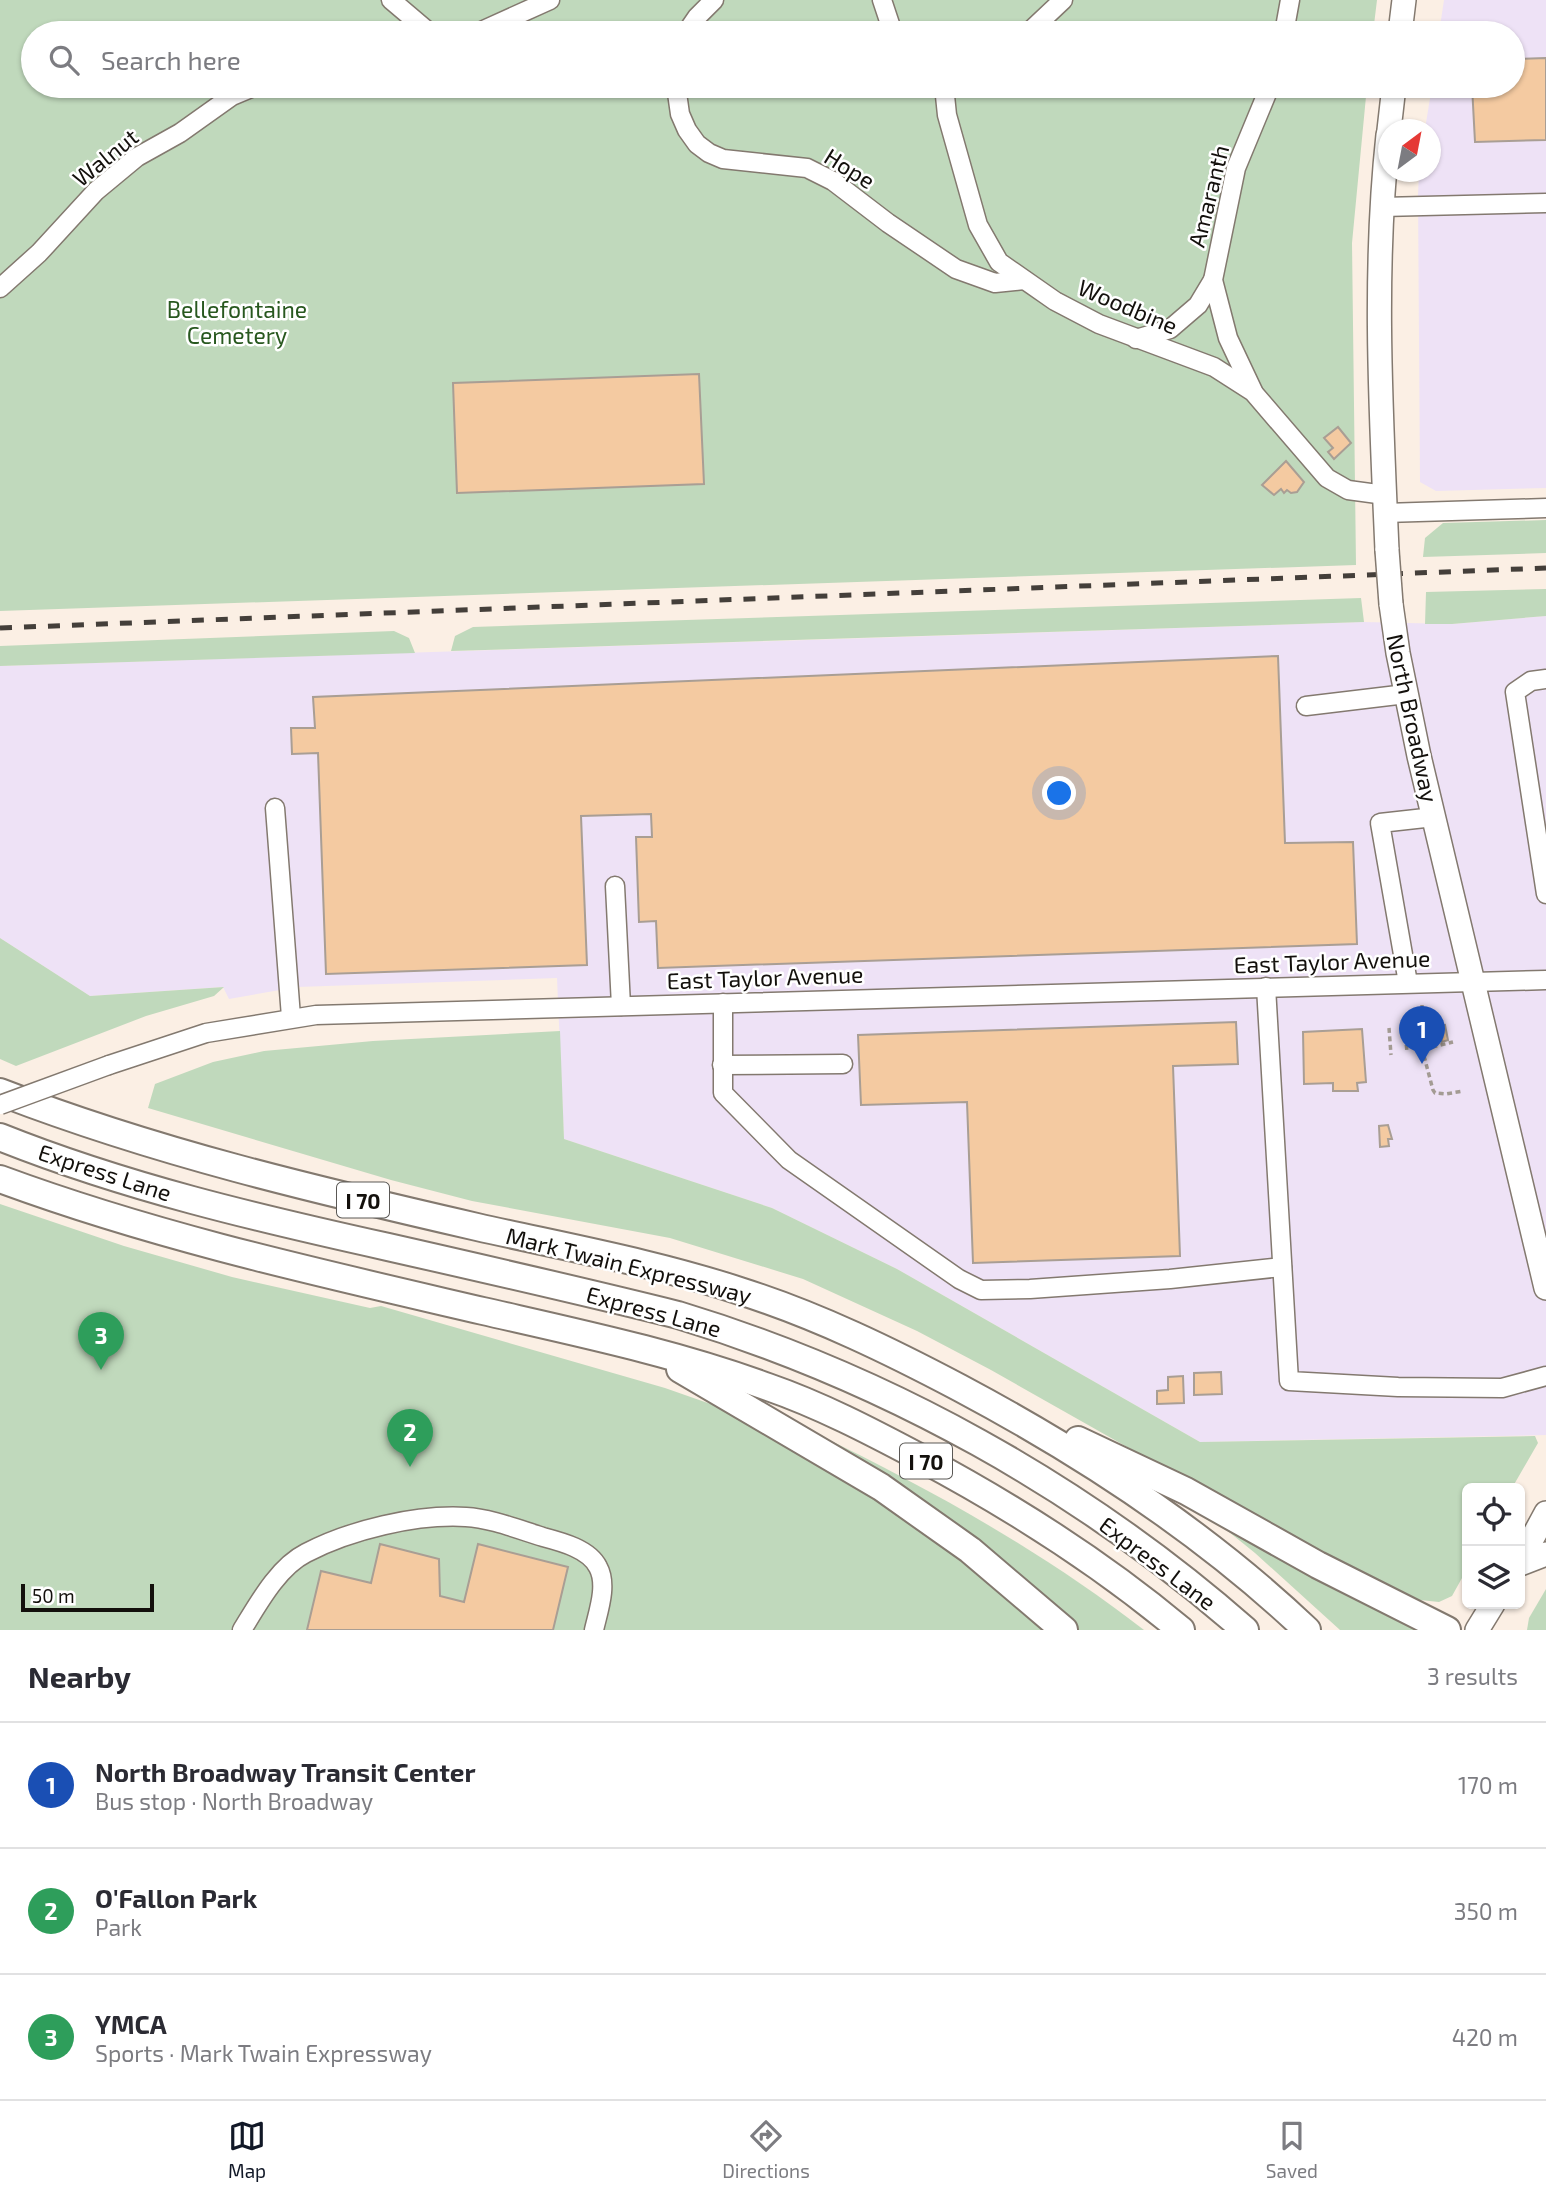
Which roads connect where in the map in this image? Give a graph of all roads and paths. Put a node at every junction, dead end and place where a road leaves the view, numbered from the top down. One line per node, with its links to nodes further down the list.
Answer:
1 (391, 0): 8 (street)
2 (550, 0): 9 (street)
3 (714, 0): 10 (street)
4 (882, 0): 11 (street)
5 (1063, 0): 12 (street)
6 (1290, 0): 13 (street)
7 (1404, 0): 14 (main road)
8 (416, 21)
9 (504, 21)
10 (694, 21)
11 (889, 21)
12 (1041, 21)
13 (1286, 21)
14 (1401, 21)
15 (229, 98): 26 (street, Walnut)
16 (678, 98): 24 (street, Hope)
17 (945, 98): 24 (street, Woodbine)
18 (1265, 98): 25 (street, Amaranth)
19 (1393, 98): 20 (main road)
20 (1390, 119)
21 (1383, 182): 23 (main road, North Broadway)
22 (1546, 203): 23 (street)
23 (1381, 207): 29 (main road, North Broadway)
24 (1024, 280): 27 (street, Woodbine)
25 (1213, 280): 27 (street, Amaranth); 28 (street, Amaranth)
26 (0, 288)
27 (1136, 339): 28 (street, Woodbine)
28 (1253, 392): 29 (street, Woodbine)
29 (1385, 504): 30 (street, Woodbine); 32 (main road, North Broadway, bridge)
30 (1546, 508)
31 (1546, 679): 37 (street)
32 (1406, 694): 33 (street); 35 (main road, North Broadway)
33 (1306, 706)
34 (275, 808): 45 (street)
35 (1434, 817): 39 (main road, North Broadway); 40 (street)
36 (615, 886): 44 (street)
37 (1546, 894)
38 (1546, 980): 39 (street, East Taylor Avenue)
39 (1473, 982): 40 (street, East Taylor Avenue); 62 (main road, North Broadway)
40 (1408, 983): 41 (street, East Taylor Avenue)
41 (1266, 987): 42 (street, East Taylor Avenue); 61 (street)
42 (723, 1003): 44 (street, East Taylor Avenue); 53 (street)
43 (1422, 1005): 49 (path)
44 (621, 1006): 45 (street, East Taylor Avenue)
45 (290, 1017): 57 (street, East Taylor Avenue, bridge)
46 (1389, 1028): 51 (path)
47 (1405, 1028): 50 (path)
48 (1452, 1042): 49 (path)
49 (1424, 1049): 55 (path)
50 (1407, 1053)
51 (1391, 1055)
52 (843, 1064): 53 (street)
53 (722, 1065): 61 (street)
54 (0, 1072): 58 (highway)
55 (1463, 1091)
56 (0, 1092): 58 (highway, Mark Twain Expressway / I 70)
57 (0, 1105)
58 (113, 1133): 65 (highway, Mark Twain Expressway / I 70)
59 (0, 1137): 75 (highway, Express Lane)
60 (0, 1179): 63 (highway, I 70)
61 (1282, 1267): 64 (street)
62 (1545, 1282)
63 (642, 1348): 73 (highway); 74 (highway, I 70)
64 (1546, 1376)
65 (982, 1400): 76 (highway, Mark Twain Expressway / I 70); 77 (highway)
66 (1546, 1513): 67 (main road)
67 (1525, 1553)
68 (1546, 1554): 69 (main road)
69 (1525, 1560)
70 (1490, 1609): 78 (main road)
71 (242, 1630): 72 (street)
72 (594, 1630)
73 (1064, 1630)
74 (1181, 1630)
75 (1245, 1630)
76 (1307, 1630)
77 (1447, 1630)
78 (1477, 1630)

